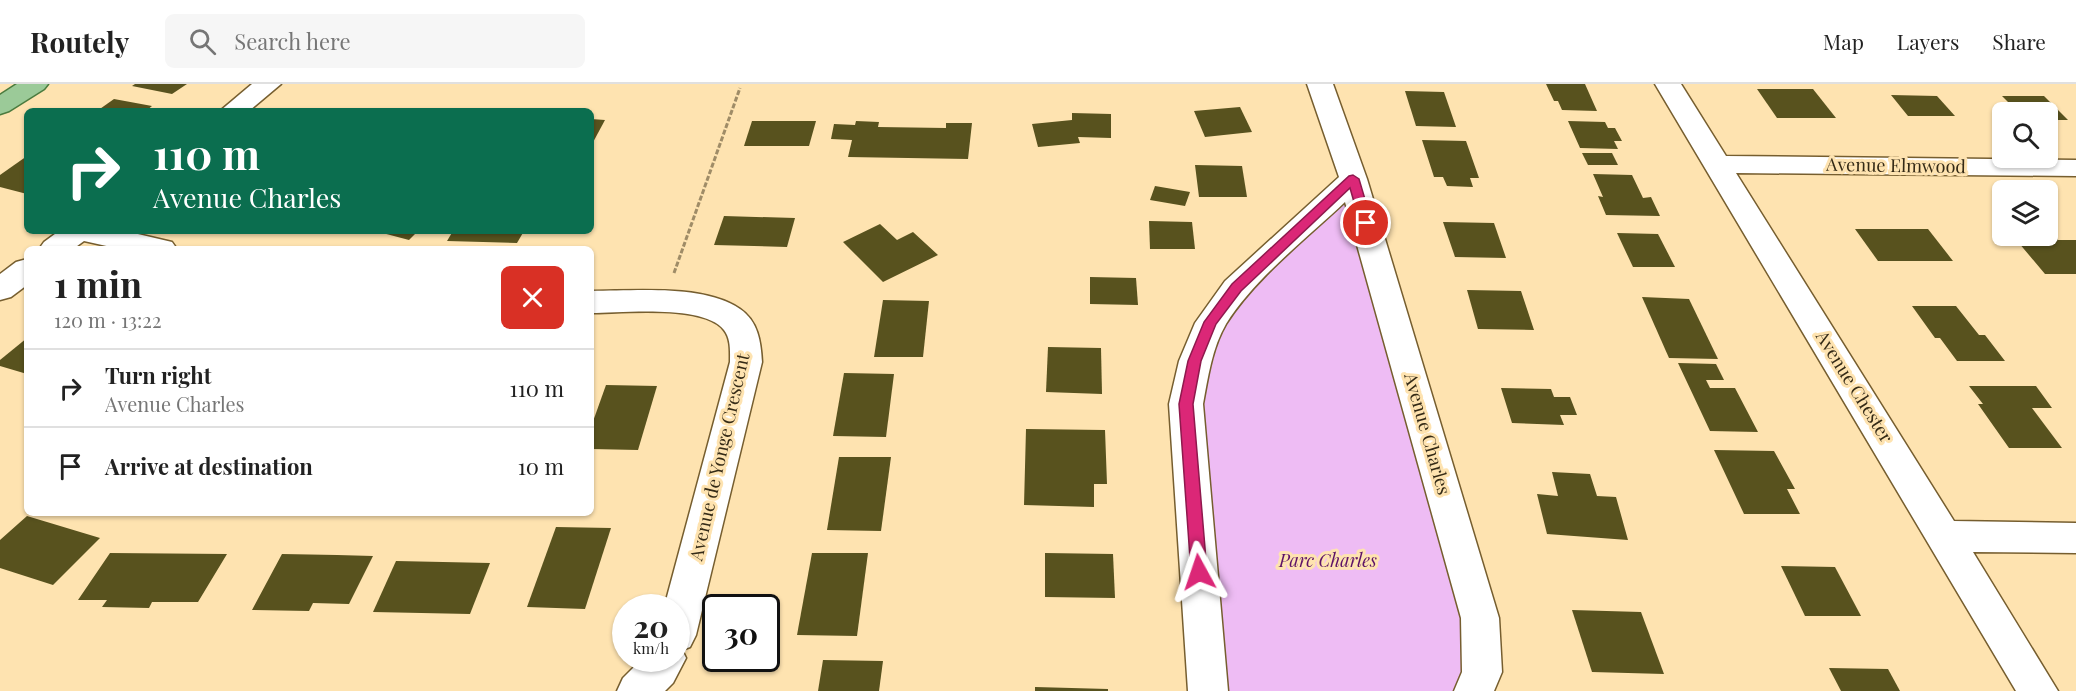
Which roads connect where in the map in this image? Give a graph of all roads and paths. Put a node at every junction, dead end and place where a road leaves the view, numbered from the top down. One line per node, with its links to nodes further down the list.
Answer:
1 (34, 84): 6 (main road)
2 (268, 84): 7 (street)
3 (1320, 84): 10 (street, Avenue Charles)
4 (1668, 84): 8 (street, Avenue Chester)
5 (740, 88): 16 (path)
6 (0, 106)
7 (237, 108)
8 (1716, 164): 9 (street, Avenue Elmwood); 19 (street, Avenue Chester)
9 (2076, 168)
10 (1353, 179): 24 (street); 25 (street, Avenue Charles)
11 (74, 234): 13 (street)
12 (96, 234): 14 (street)
13 (58, 246)
14 (149, 246)
15 (24, 271): 17 (street)
16 (673, 276)
17 (0, 290)
18 (594, 302): 21 (street, Avenue de Yonge Crescent)
19 (1946, 536): 20 (street); 26 (street, Avenue Chester)
20 (2076, 538)
21 (687, 594)
22 (657, 672): 23 (street)
23 (637, 691)
24 (1208, 691)
25 (1474, 691)
26 (2038, 691)

